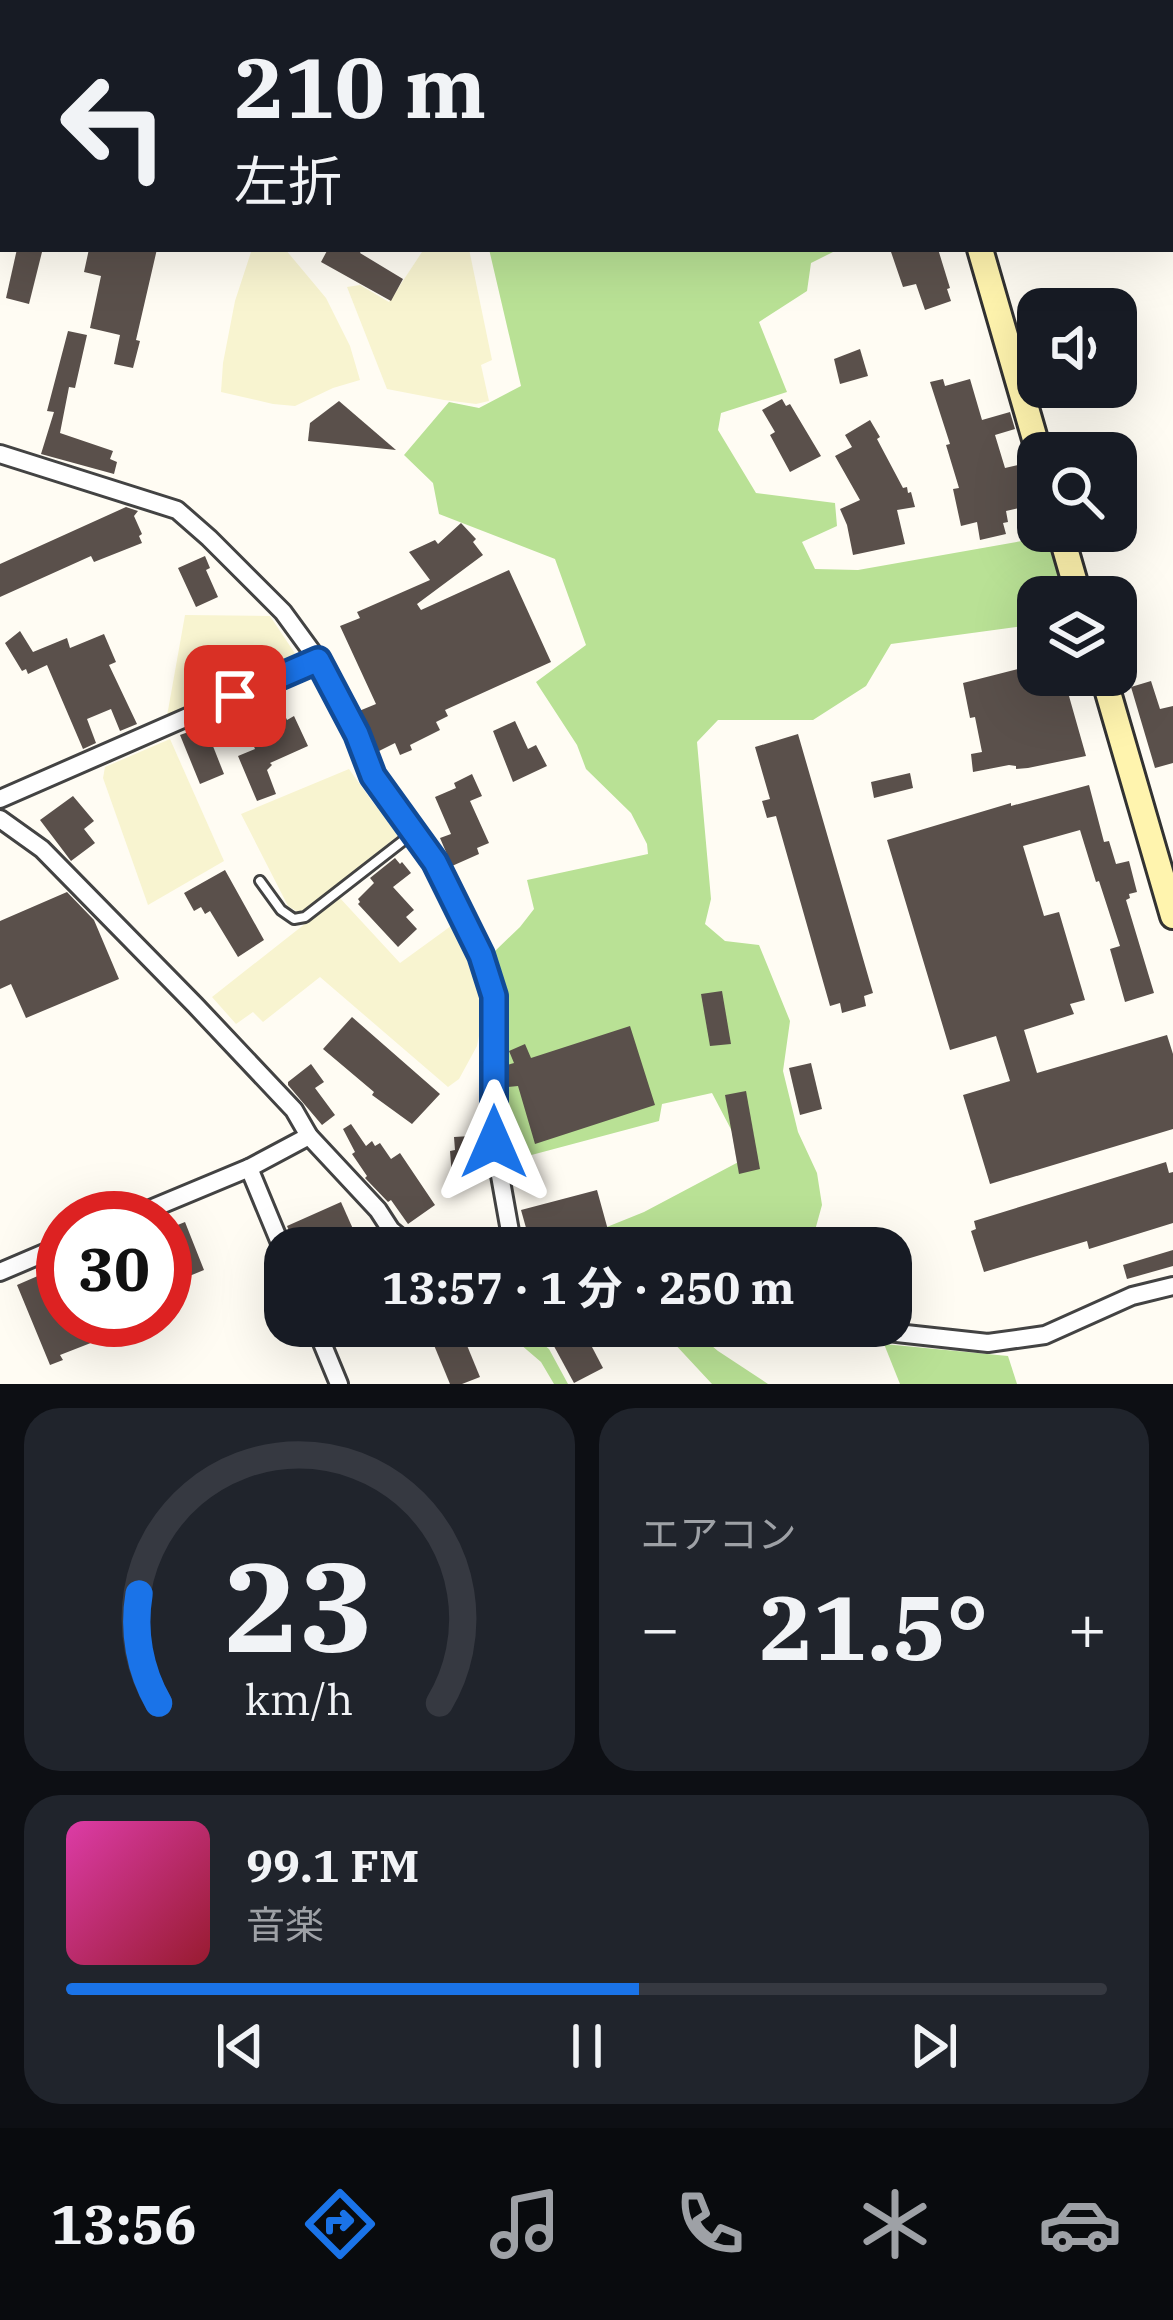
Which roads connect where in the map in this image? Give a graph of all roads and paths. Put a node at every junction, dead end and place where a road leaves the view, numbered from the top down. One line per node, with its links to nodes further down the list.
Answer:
1 (981, 252): 2 (main road)
2 (1034, 432)
3 (0, 454): 4 (street)
4 (318, 660): 6 (street); 8 (street)
5 (1109, 696): 10 (main road)
6 (0, 800)
7 (0, 819): 11 (street)
8 (414, 832): 9 (lane); 16 (street)
9 (260, 881)
10 (1173, 916)
11 (309, 1136): 12 (street); 15 (street)
12 (249, 1168): 13 (street); 14 (street)
13 (192, 1192)
14 (273, 1227)
15 (390, 1227)
16 (509, 1227)
17 (36, 1257): 18 (street)
18 (0, 1272)
19 (1173, 1286): 20 (street)
20 (912, 1335)
21 (324, 1347): 22 (street)
22 (339, 1384)

